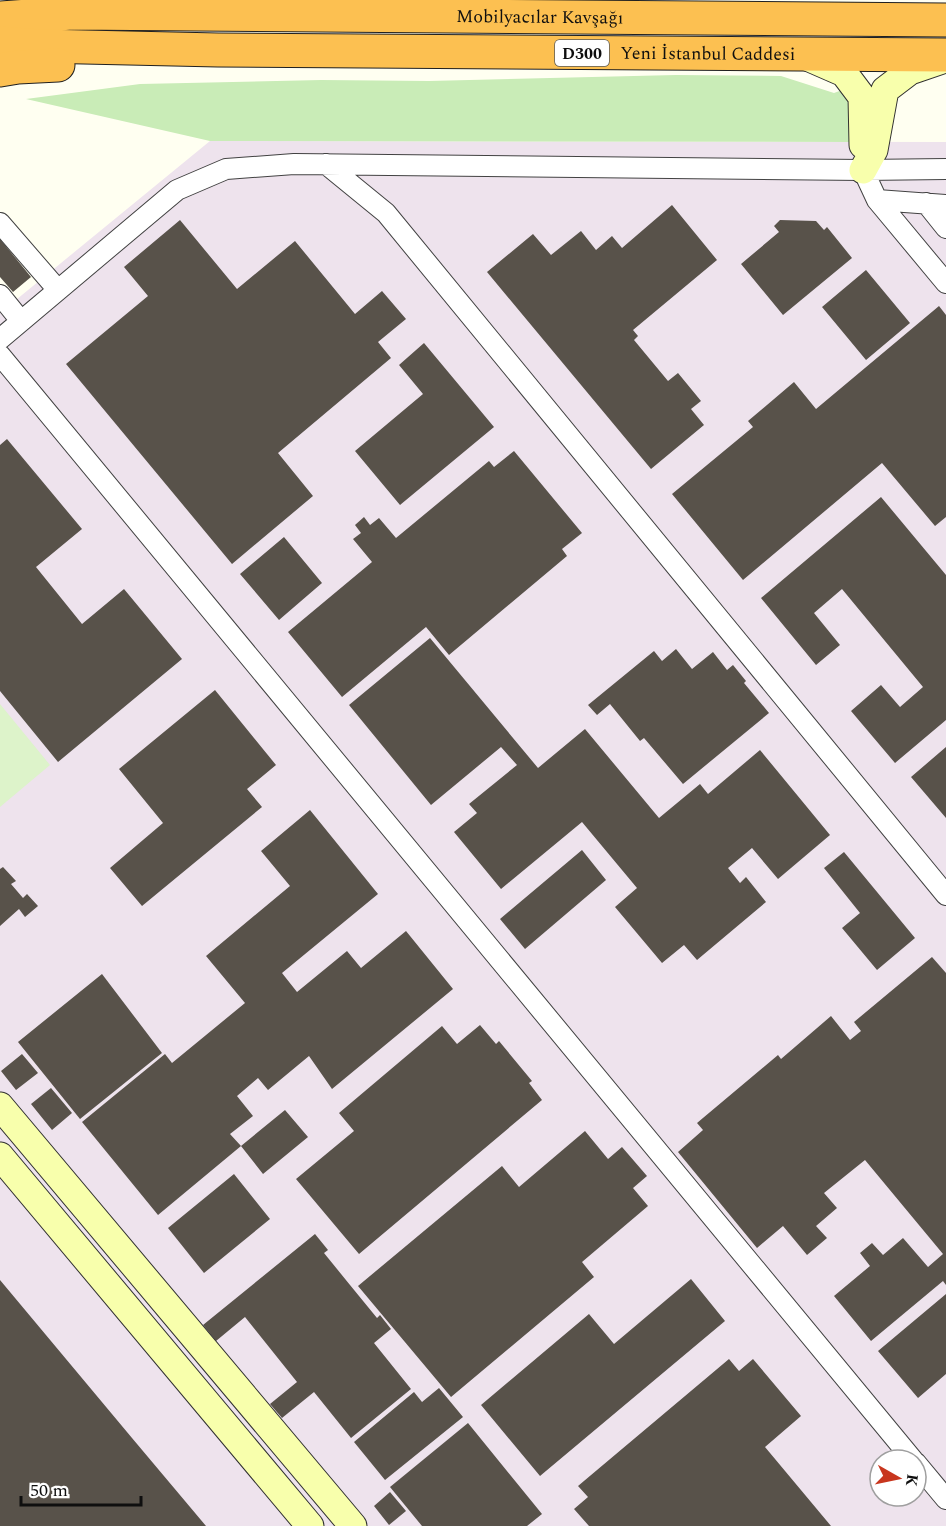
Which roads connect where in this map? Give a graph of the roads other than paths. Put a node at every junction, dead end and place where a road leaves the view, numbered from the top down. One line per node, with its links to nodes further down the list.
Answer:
1 (578, 0): 2 (highway, Mobilyacılar Kavşağı)
2 (666, 17): 3 (highway, Mobilyacılar Kavşağı / D300); 4 (highway, Yeni İstanbul Caddesi / D300)
3 (0, 18)
4 (946, 20)
5 (0, 43): 6 (highway)
6 (218, 50): 7 (highway, Yeni İstanbul Caddesi / D300); 9 (highway, D300)
7 (804, 55): 8 (highway, Yeni İstanbul Caddesi / D300); 12 (street)
8 (946, 57): 12 (street)
9 (0, 70)
10 (326, 165): 12 (street); 19 (street); 24 (street)
11 (946, 169): 12 (street)
12 (863, 170): 13 (street)
13 (877, 200): 14 (street); 18 (street)
14 (926, 203): 15 (street); 17 (street)
15 (946, 205)
16 (0, 223): 19 (street)
17 (946, 228)
18 (946, 283)
19 (58, 290): 21 (street)
20 (0, 295): 21 (street)
21 (21, 321): 22 (street)
22 (0, 339)
23 (0, 355): 27 (street)
24 (946, 895)
25 (0, 1106): 31 (street)
26 (0, 1156): 30 (street)
27 (903, 1448)
28 (928, 1478): 29 (street)
29 (946, 1500)
30 (310, 1526)
31 (353, 1526)

